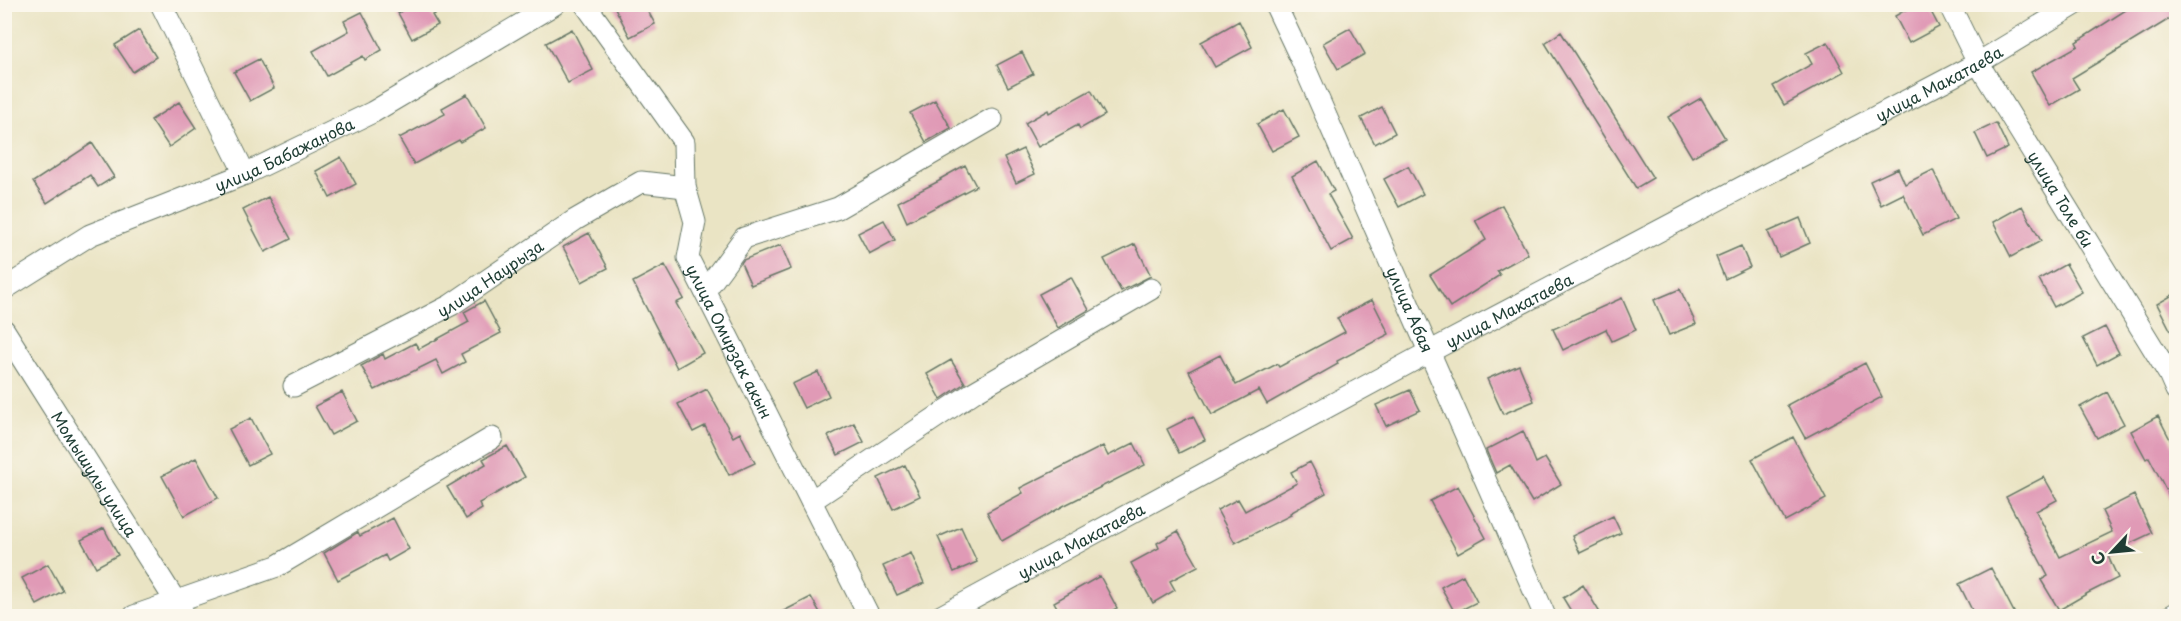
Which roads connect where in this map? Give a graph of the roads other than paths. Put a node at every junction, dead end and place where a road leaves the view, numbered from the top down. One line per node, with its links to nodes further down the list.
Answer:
1 (161, 4): 9 (street)
2 (555, 4): 9 (street, улица Бабажанова)
3 (585, 4): 10 (street, улица Омирзак акын)
4 (1275, 4): 15 (street, улица Абая)
5 (1949, 4): 7 (street, улица Толе би)
6 (2076, 4): 7 (street, улица Макатаева)
7 (1978, 63): 15 (street, улица Макатаева); 16 (street, улица Толе би)
8 (992, 119): 13 (street)
9 (245, 174): 11 (street, улица Бабажанова)
10 (685, 187): 13 (street, улица Омирзак акын); 17 (street, улица Наурыза)
11 (4, 289)
12 (1151, 289): 19 (street)
13 (705, 291): 19 (street, улица Омирзак акын)
14 (4, 330): 20 (street, Момышулы улица)
15 (1429, 352): 24 (street, улица Макатаева); 25 (street, улица Абая)
16 (2174, 378)
17 (294, 386)
18 (492, 438): 20 (street)
19 (810, 501): 23 (street, улица Омирзак акын)
20 (180, 608): 22 (street)
21 (2176, 614): 26 (street)
22 (134, 616)
23 (869, 616)
24 (941, 616)
25 (1545, 616)
26 (2171, 616)

